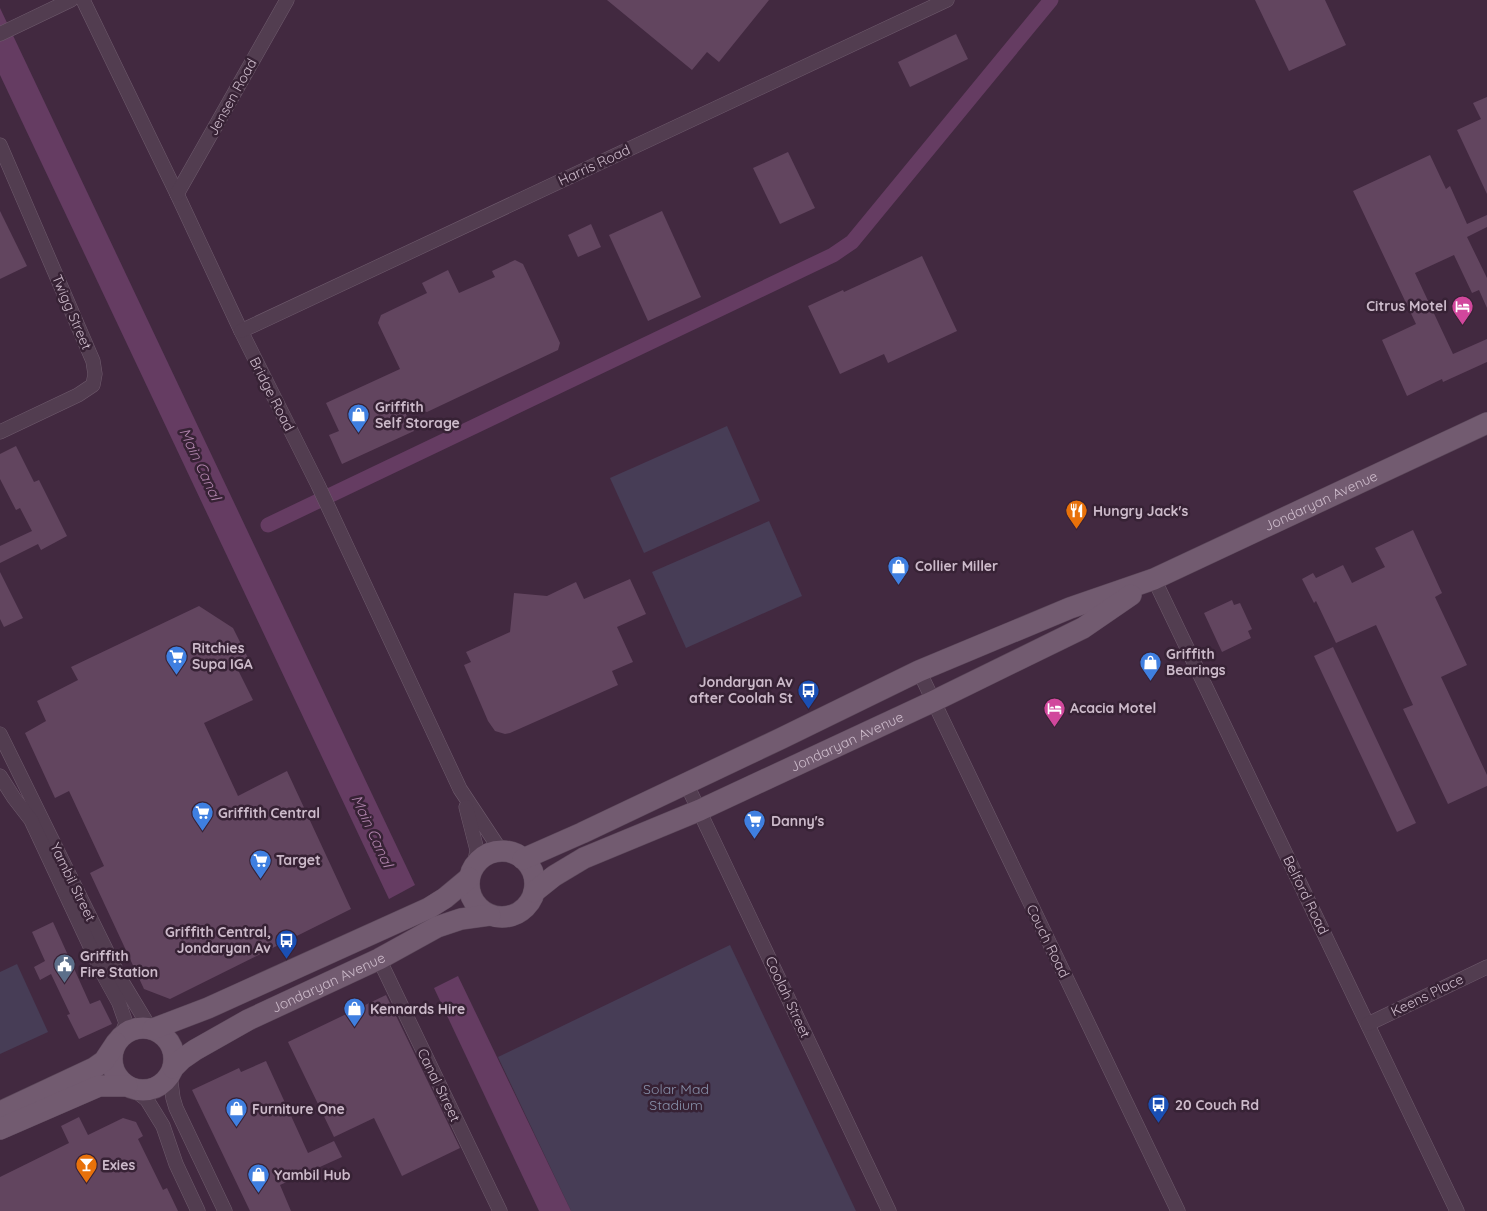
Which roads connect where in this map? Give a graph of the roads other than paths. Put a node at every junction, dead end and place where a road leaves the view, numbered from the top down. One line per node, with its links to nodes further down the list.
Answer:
1 (71, 0): 5 (street)
2 (83, 0): 7 (street, Bridge Road)
3 (287, 0): 7 (street, Jensen Road)
4 (947, 0): 8 (street, Harris Road)
5 (0, 34)
6 (0, 145): 10 (street, Twigg Street)
7 (177, 194): 8 (street, Bridge Road)
8 (241, 331): 18 (street, Bridge Road)
9 (1487, 423): 11 (main road, Jondaryan Avenue)
10 (0, 432)
11 (1154, 579): 12 (main road, Jondaryan Avenue); 13 (main road, Jondaryan Avenue); 29 (street, Belford Road)
12 (919, 671): 13 (street, Couch Road); 17 (main road, Jondaryan Avenue)
13 (934, 700): 20 (main road, Jondaryan Avenue); 40 (street, Couch Road)
14 (0, 734): 30 (street, Yambil Street)
15 (0, 768): 19 (street, Yambil Street)
16 (0, 776): 19 (street, Yambil Street)
17 (686, 783): 20 (street, Coolah Street); 22 (main road, Jondaryan Avenue)
18 (460, 790): 21 (street, Bridge Road); 23 (street, Bridge Road)
19 (14, 798): 31 (street, Yambil Street)
20 (700, 810): 24 (main road, Jondaryan Avenue); 39 (street, Coolah Street)
21 (501, 851): 22 (main road); 23 (main road)
22 (523, 859): 24 (main road)
23 (471, 872): 25 (main road); 26 (main road, Jondaryan Avenue)
24 (534, 892): 25 (main road)
25 (490, 915): 26 (main road, Jondaryan Avenue)
26 (433, 918): 27 (main road, Jondaryan Avenue); 30 (main road, Jondaryan Avenue)
27 (379, 960): 32 (main road, Jondaryan Avenue); 38 (street, Canal Street)
28 (1487, 967): 29 (street, Keens Place)
29 (1368, 1024): 41 (street, Belford Road)
30 (151, 1029): 31 (main road); 32 (main road)
31 (118, 1040): 33 (main road); 34 (main road)
32 (171, 1071): 33 (main road); 37 (street)
33 (129, 1087): 35 (main road); 36 (street)
34 (0, 1112)
35 (0, 1129)
36 (198, 1211)
37 (225, 1211)
38 (500, 1211)
39 (889, 1211)
40 (1178, 1211)
41 (1457, 1211)

